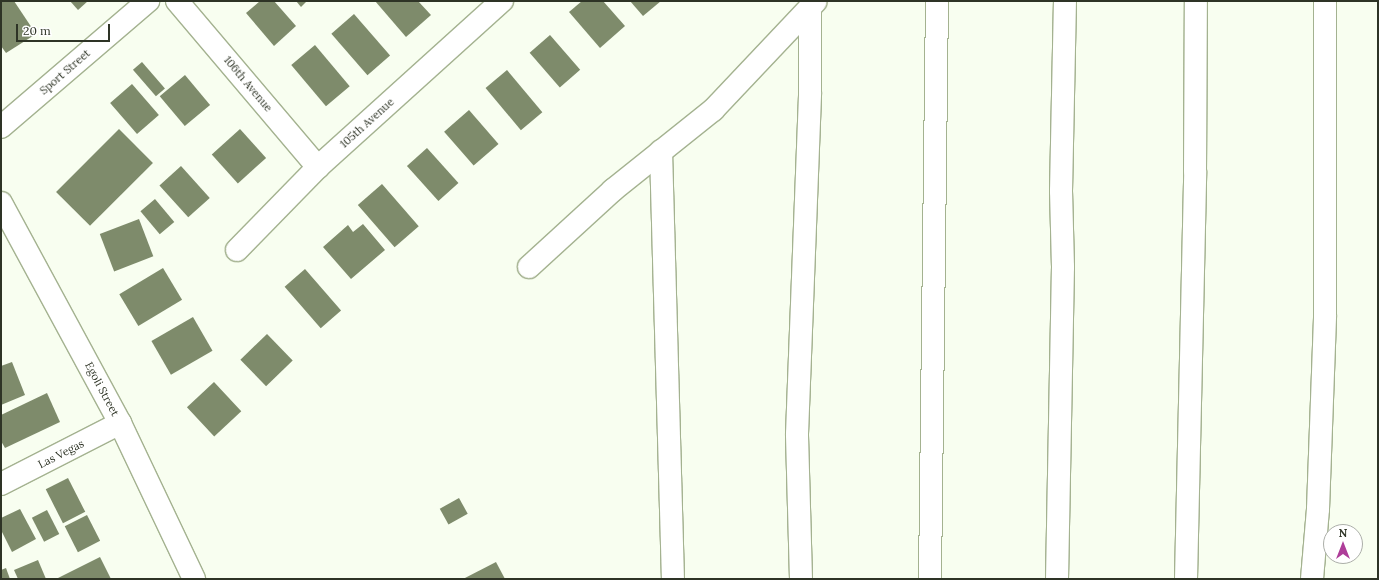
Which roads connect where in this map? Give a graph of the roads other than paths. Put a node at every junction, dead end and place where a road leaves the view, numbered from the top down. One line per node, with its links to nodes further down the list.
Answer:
1 (148, 1): 9 (street, Sport Street)
2 (177, 1): 11 (street, 106th Avenue)
3 (502, 1): 11 (street, 105th Avenue)
4 (937, 1): 20 (street)
5 (1065, 1): 21 (street)
6 (1196, 1): 22 (street)
7 (1325, 1): 23 (street)
8 (813, 4): 10 (street); 19 (street)
9 (1, 127)
10 (661, 151): 14 (street); 18 (street)
11 (318, 167): 13 (street, 105th Avenue)
12 (1, 202): 15 (street, Egoli Street)
13 (237, 250)
14 (528, 267)
15 (120, 423): 16 (street, Las Vegas); 17 (street, Egoli Street)
16 (1, 484)
17 (194, 579)
18 (673, 579)
19 (801, 579)
20 (930, 579)
21 (1057, 579)
22 (1186, 579)
23 (1312, 579)

